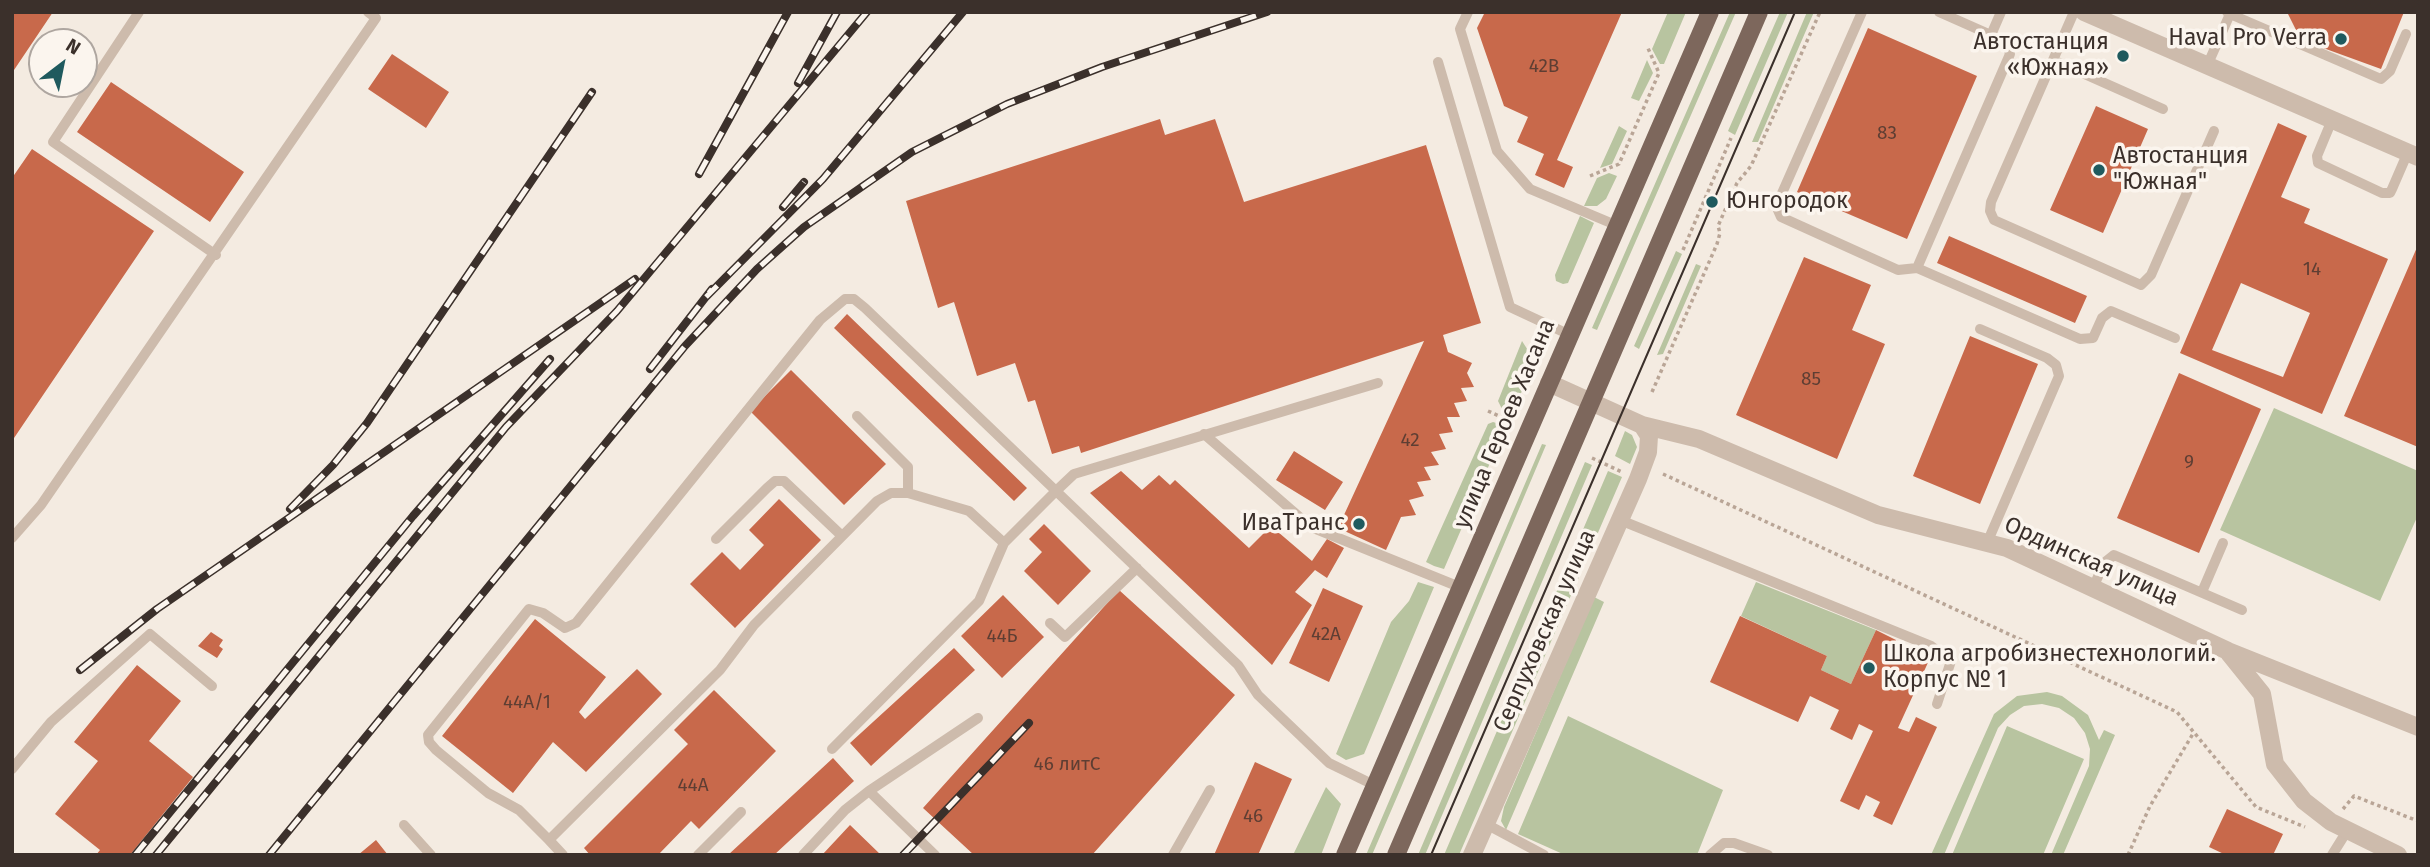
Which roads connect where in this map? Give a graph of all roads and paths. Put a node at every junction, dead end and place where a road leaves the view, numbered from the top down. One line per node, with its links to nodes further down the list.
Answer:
1 (139, 12): 27 (lane)
2 (368, 12): 27 (lane)
3 (1468, 12): 25 (lane)
4 (1710, 12): 25 (main road, улица Героев Хасана)
5 (1759, 12): 35 (main road)
6 (1820, 12): 34 (path)
7 (1862, 12): 28 (lane)
8 (1939, 12): 14 (lane)
9 (2001, 12): 14 (lane)
10 (2074, 12): 16 (lane)
11 (2084, 12): 18 (street)
12 (2235, 14): 13 (lane); 18 (lane)
13 (2406, 34)
14 (1991, 35): 28 (lane)
15 (1647, 46): 24 (path)
16 (2053, 61): 19 (lane); 21 (lane)
17 (1438, 62): 30 (lane)
18 (2207, 66): 20 (street)
19 (2163, 109)
20 (2332, 120): 23 (street); 23 (lane)
21 (2214, 131)
22 (1731, 138): 26 (path)
23 (2413, 155)
24 (1590, 176)
25 (1618, 226): 30 (main road, улица Героев Хасана)
26 (1683, 250)
27 (216, 255): 46 (lane)
28 (1917, 268): 31 (lane)
29 (1980, 329): 48 (lane)
30 (1570, 335): 33 (main road, улица Героев Хасана)
31 (2175, 338)
32 (1377, 383): 40 (lane)
33 (1549, 383): 35 (street, Ординская улица); 52 (main road, улица Героев Хасана)
34 (1652, 392)
35 (1591, 402): 39 (street, Ординская улица); 81 (main road)
36 (1488, 411): 38 (path)
37 (857, 416): 43 (lane)
38 (1508, 420)
39 (1642, 425): 44 (street, Серпуховская улица); 48 (street, Ординская улица)
40 (1205, 434): 42 (lane); 52 (lane)
41 (1663, 474): 62 (path)
42 (1056, 491): 49 (lane); 51 (lane); 73 (lane)
43 (908, 493): 45 (lane); 49 (lane)
44 (1620, 520): 59 (lane); 70 (street, Серпуховская улица)
45 (842, 536): 47 (lane); 73 (lane)
46 (12, 538)
47 (716, 539)
48 (1987, 542): 53 (street, Ординская улица)
49 (1004, 543): 63 (lane)
50 (2223, 544): 54 (lane)
51 (1137, 568): 56 (lane); 65 (lane)
52 (1462, 588): 65 (main road, улица Героев Хасана)
53 (2093, 588): 54 (lane); 57 (street, Ординская улица)
54 (2202, 592): 55 (lane)
55 (2242, 610)
56 (1050, 623)
57 (2228, 650): 61 (street); 72 (street, Ординская улица)
58 (212, 686): 64 (lane)
59 (1937, 704)
60 (978, 719): 67 (lane)
61 (2418, 727)
62 (2193, 732): 72 (path); 86 (path)
63 (832, 748)
64 (12, 769)
65 (1376, 786): 80 (main road, улица Героев Хасана)
66 (1210, 790): 79 (lane)
67 (869, 791): 77 (lane); 78 (lane)
68 (741, 812): 76 (lane)
69 (2418, 821): 72 (path)
70 (1486, 824): 82 (street, Серпуховская улица); 83 (lane)
71 (404, 825): 74 (lane)
72 (2339, 827): 87 (lane); 88 (street, Ординская улица)
73 (549, 840): 75 (lane)
74 (431, 855)
75 (564, 855)
76 (698, 855)
77 (803, 855)
78 (935, 855)
79 (1173, 855)
80 (1345, 855)
81 (1396, 855)
82 (1472, 855)
83 (1544, 855)
84 (1710, 855): 85 (lane)
85 (1768, 855)
86 (2128, 855)
87 (2332, 855)
88 (2398, 855)

